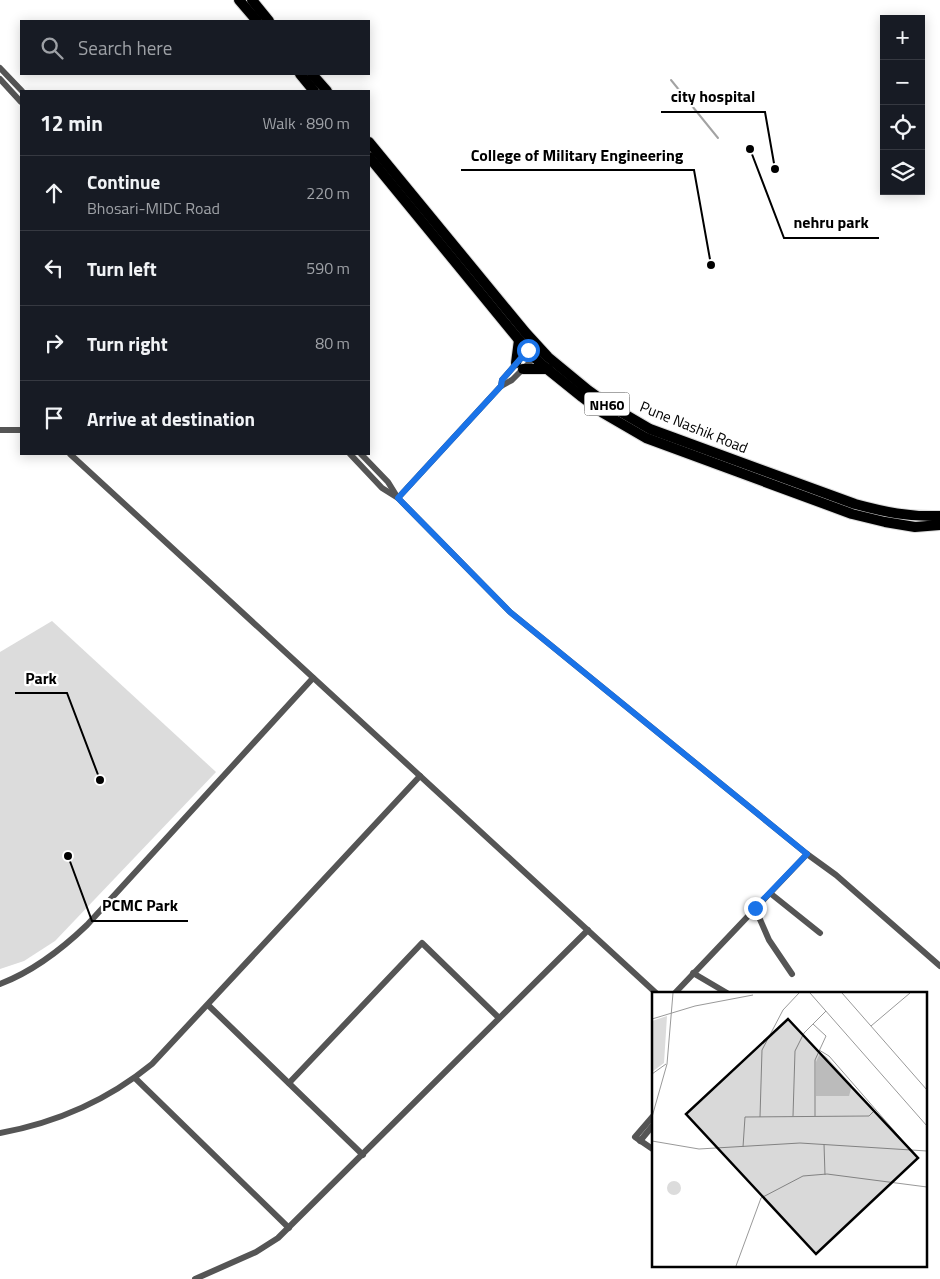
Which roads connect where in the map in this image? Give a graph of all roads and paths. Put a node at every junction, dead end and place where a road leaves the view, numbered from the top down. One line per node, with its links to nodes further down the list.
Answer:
1 (239, 0): 3 (highway)
2 (252, 0): 4 (highway)
3 (256, 20)
4 (268, 20)
5 (1, 71): 9 (street)
6 (301, 75): 10 (highway)
7 (313, 75): 11 (highway)
8 (0, 79): 12 (street)
9 (21, 90)
10 (313, 90)
11 (326, 90)
12 (20, 101)
13 (370, 143): 16 (highway, Pune Nashik Road / NH60)
14 (370, 158): 15 (highway, Pune Nashik Road / NH60)
15 (519, 340): 16 (highway, Pune Nashik Road / NH60); 17 (highway)
16 (535, 350): 17 (street); 18 (highway, Pune Nashik Road / NH60); 25 (highway, Pune Nashik Road / NH60)
17 (519, 366): 18 (highway); 24 (street)
18 (548, 370): 26 (highway, Pune Nashik Road / NH60)
19 (0, 430): 20 (street)
20 (20, 430)
21 (71, 455): 27 (street)
22 (351, 455): 24 (street)
23 (362, 455): 24 (street)
24 (398, 498): 29 (street)
25 (940, 516)
26 (940, 525)
27 (313, 678): 28 (street); 37 (street)
28 (420, 776): 32 (street); 41 (street)
29 (807, 854): 30 (street); 34 (street)
30 (770, 893): 31 (street); 33 (street)
31 (755, 908): 35 (street); 36 (street)
32 (588, 930): 38 (street); 42 (street)
33 (820, 933)
34 (940, 966)
35 (693, 973): 39 (street); 40 (street)
36 (792, 974)
37 (0, 984)
38 (655, 992)
39 (676, 992)
40 (725, 992)
41 (208, 1005): 43 (street); 44 (street)
42 (499, 1018): 44 (street); 50 (street)
43 (135, 1078): 47 (street); 51 (street)
44 (289, 1083): 50 (street)
45 (652, 1117): 48 (street)
46 (652, 1126): 48 (street)
47 (0, 1133)
48 (640, 1141): 49 (street)
49 (652, 1149)
50 (362, 1155): 51 (street)
51 (289, 1228): 52 (street)
52 (195, 1279)

